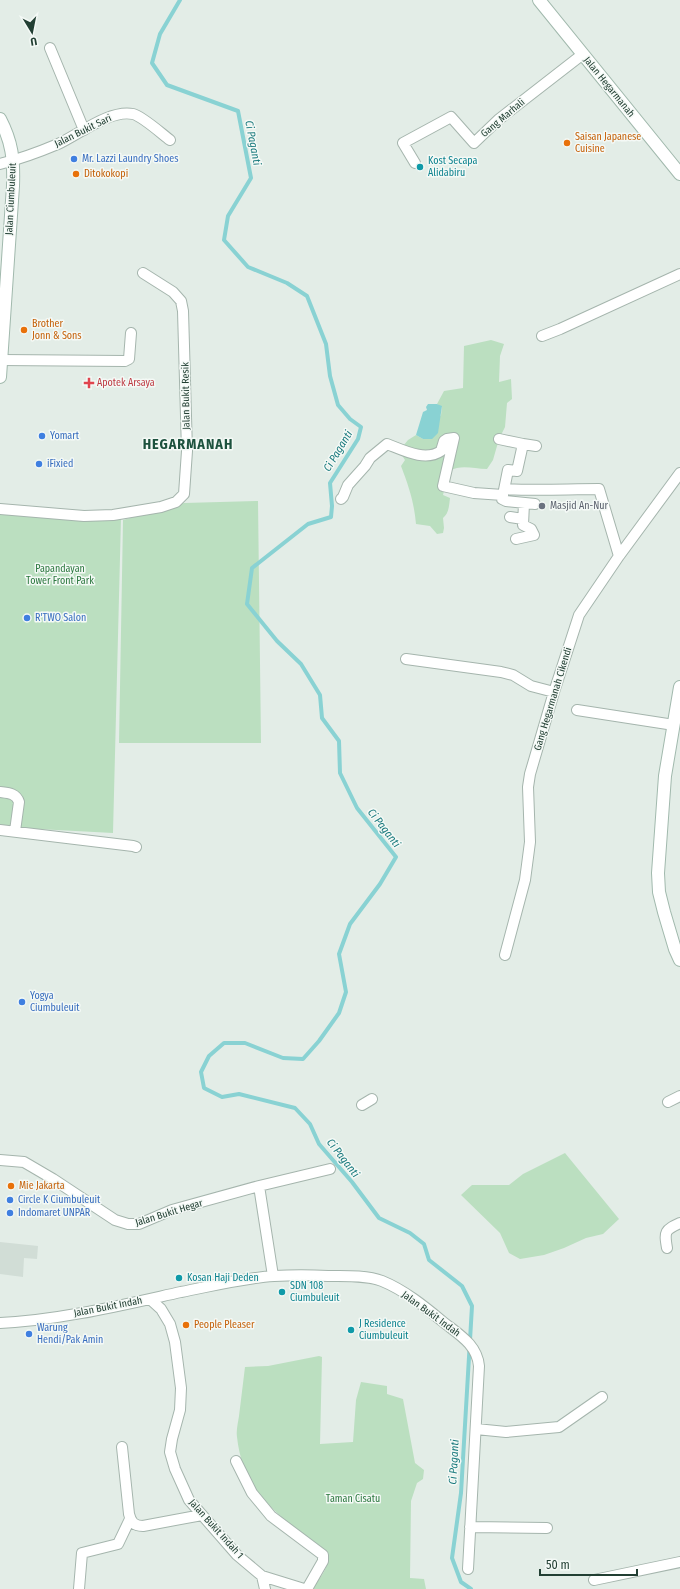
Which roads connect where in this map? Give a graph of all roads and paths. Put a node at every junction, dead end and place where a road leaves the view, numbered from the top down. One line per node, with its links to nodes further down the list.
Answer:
1 (539, 0): 3 (street, Jalan Hegarmanah)
2 (50, 48): 5 (street)
3 (582, 54): 8 (street, Gang Marhali); 10 (street, Jalan Hegarmanah)
4 (0, 119): 7 (street, Jalan Ciumbuleuit)
5 (84, 130): 6 (street, Jalan Bukit Sari); 7 (street, Jalan Bukit Sari)
6 (170, 140)
7 (14, 161): 9 (street, Jalan Bukit Sari); 15 (street, Jalan Ciumbuleuit)
8 (415, 163)
9 (0, 164)
10 (680, 174)
11 (143, 273): 25 (street, Jalan Bukit Resik)
12 (680, 274): 14 (street)
13 (131, 334): 15 (street)
14 (542, 336)
15 (1, 360): 16 (street, Jalan Ciumbuleuit)
16 (0, 378)
17 (499, 439): 18 (street)
18 (523, 444): 19 (street); 21 (street)
19 (536, 446)
20 (680, 473): 29 (street, Gang Hegarmanah Cikendi)
21 (504, 492): 22 (street); 23 (street); 29 (street)
22 (341, 499)
23 (524, 503): 24 (street); 27 (street)
24 (535, 504)
25 (0, 509)
26 (510, 517): 27 (street)
27 (523, 519): 28 (street)
28 (516, 539)
29 (619, 556): 32 (street, Gang Hegarmanah Cikendi)
30 (406, 659): 32 (street)
31 (680, 687): 34 (street)
32 (554, 692): 39 (street, Gang Hegarmanah Cikendi)
33 (577, 710): 34 (street)
34 (674, 725): 40 (street)
35 (0, 792): 37 (street)
36 (0, 830): 37 (street)
37 (16, 831): 38 (street)
38 (136, 847)
39 (505, 955)
40 (680, 960)
41 (680, 1096): 43 (street)
42 (372, 1099): 44 (street)
43 (668, 1102)
44 (362, 1105)
45 (0, 1160): 47 (street, Jalan Bukit Hegar)
46 (330, 1169): 47 (street, Jalan Bukit Hegar)
47 (259, 1186): 50 (street)
48 (680, 1223): 49 (street)
49 (668, 1248)
50 (273, 1276): 51 (street, Jalan Bukit Indah); 54 (street, Jalan Bukit Indah)
51 (150, 1299): 52 (street, Jalan Bukit Indah); 57 (street, Jalan Bukit Indah 1)
52 (0, 1323)
53 (602, 1397): 54 (street)
54 (476, 1429): 59 (street, Jalan Bukit Indah)
55 (122, 1447): 58 (street)
56 (236, 1461): 67 (street)
57 (202, 1516): 58 (street); 63 (street, Jalan Bukit Indah 1)
58 (130, 1519): 65 (street)
59 (470, 1527): 60 (street); 62 (street, Jalan Bukit Indah)
60 (547, 1528)
61 (680, 1562): 64 (street)
62 (468, 1568)
63 (262, 1576): 66 (street); 67 (street, Jalan Bukit Indah 1)
64 (594, 1580)
65 (79, 1589)
66 (265, 1589)
67 (305, 1589)

